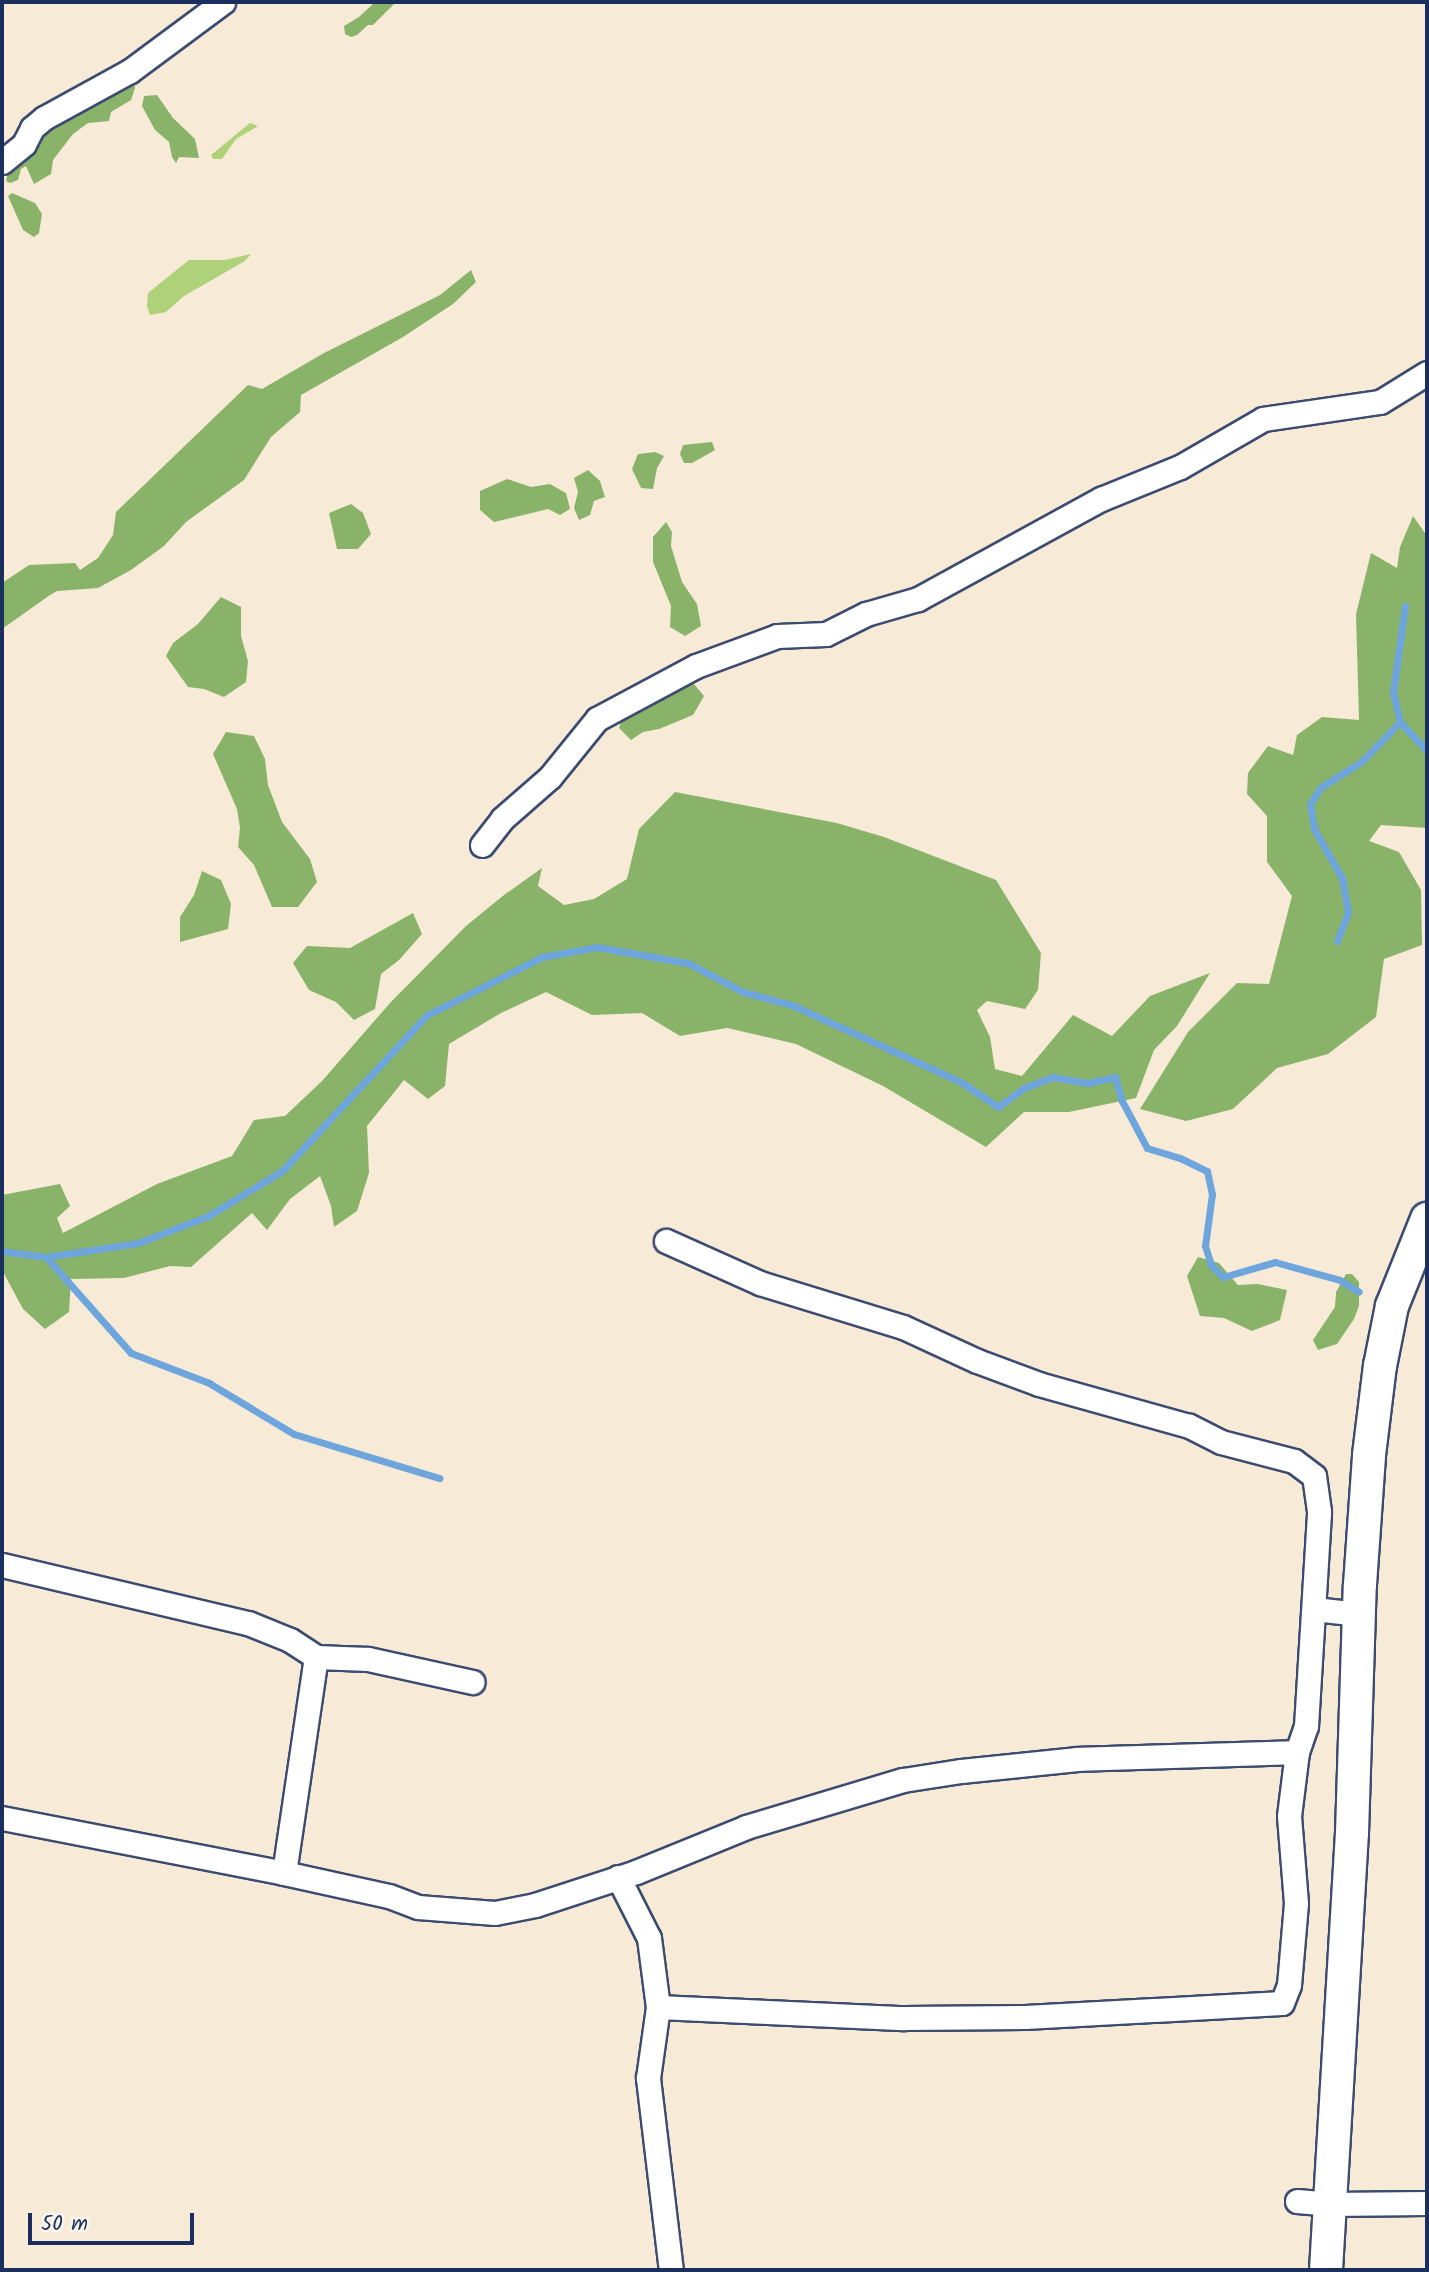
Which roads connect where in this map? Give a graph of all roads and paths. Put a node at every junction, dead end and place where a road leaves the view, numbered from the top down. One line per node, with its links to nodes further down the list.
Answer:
1 (223, 2): 2 (street)
2 (2, 162)
3 (1427, 373): 4 (street)
4 (482, 845)
5 (1427, 1219): 9 (main road)
6 (666, 1241): 8 (street)
7 (2, 1565): 10 (street)
8 (1314, 1609): 9 (street); 12 (street)
9 (1359, 1614): 19 (main road)
10 (316, 1657): 11 (street); 14 (street)
11 (473, 1682)
12 (1297, 1752): 15 (street); 16 (street)
13 (2, 1818): 14 (street)
14 (284, 1872): 15 (street)
15 (618, 1877): 16 (street)
16 (658, 2007): 20 (street)
17 (1297, 2202): 19 (street)
18 (1427, 2203): 19 (street)
19 (1329, 2204): 21 (main road)
20 (671, 2270)
21 (1326, 2270)

